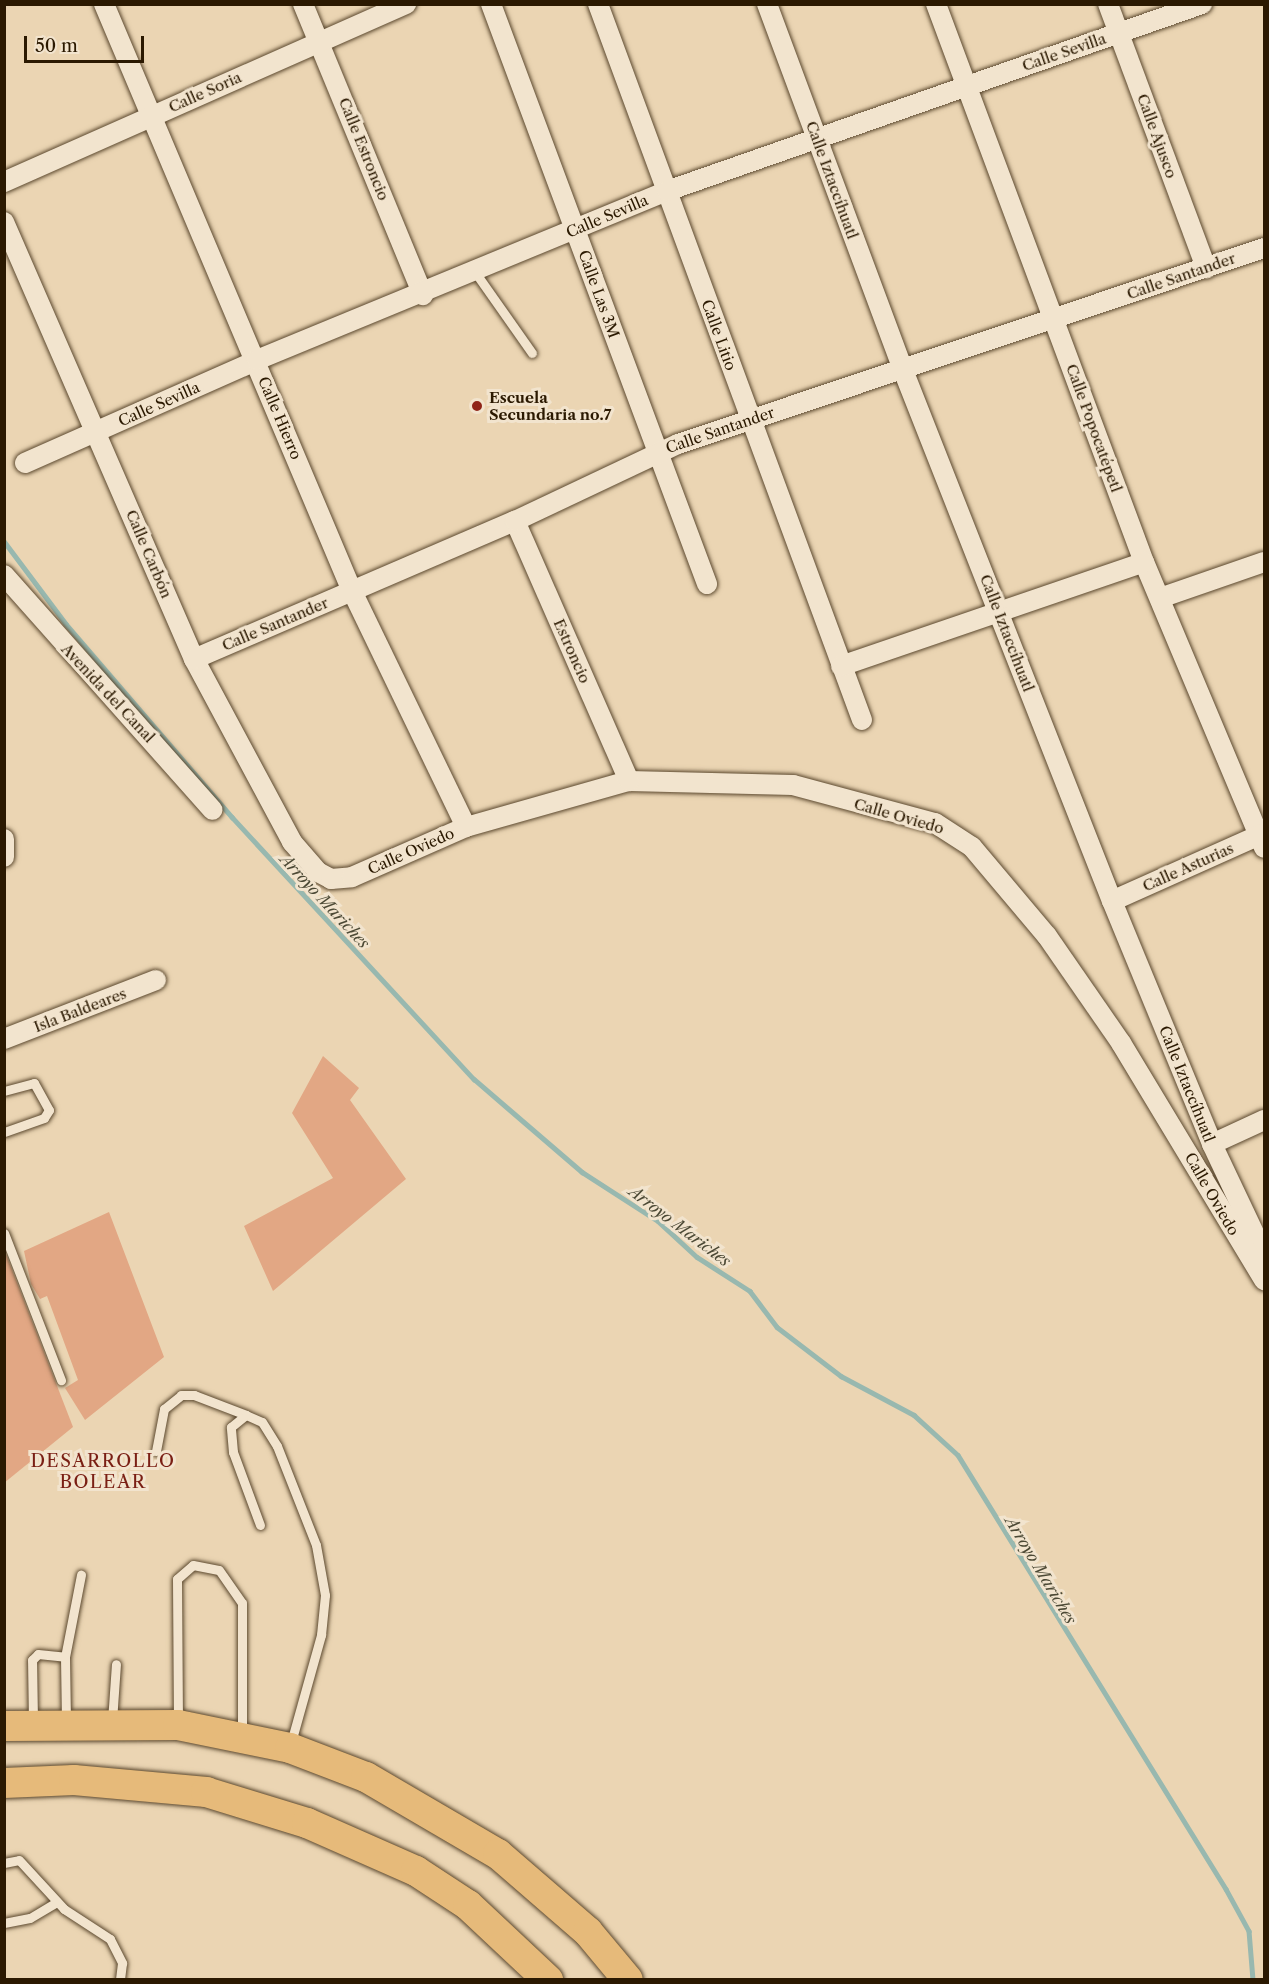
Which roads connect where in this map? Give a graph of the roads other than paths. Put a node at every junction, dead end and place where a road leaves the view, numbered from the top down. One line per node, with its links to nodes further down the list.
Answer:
1 (104, 4): 13 (street, Calle Hierro)
2 (303, 4): 11 (street, Calle Estroncio)
3 (406, 4): 11 (street, Calle Soria)
4 (490, 4): 18 (street, Calle Las 3M)
5 (598, 4): 16 (street, Calle Litio)
6 (767, 4): 14 (street, Calle Iztaccíhuatl)
7 (936, 4): 12 (street, Calle Popocatépetl)
8 (1108, 4): 10 (street, Calle Ajusco)
9 (1202, 4): 10 (street, Calle Sevilla)
10 (1119, 33): 12 (street, Calle Sevilla); 20 (street, Calle Ajusco)
11 (319, 40): 13 (street, Calle Soria); 22 (street, Calle Estroncio)
12 (966, 85): 14 (street, Calle Sevilla); 23 (street, Calle Popocatépetl)
13 (153, 115): 15 (street, Calle Soria); 25 (street, Calle Hierro)
14 (816, 137): 16 (street, Calle Sevilla); 26 (street, Calle Iztaccíhuatl)
15 (4, 182)
16 (667, 191): 18 (street, Calle Sevilla); 27 (street, Calle Litio)
17 (4, 222): 28 (street, Calle Carbón)
18 (575, 230): 21 (street, Calle Sevilla); 29 (street, Calle Las 3M)
19 (1264, 248): 20 (street, Calle Santander)
20 (1206, 268): 23 (street, Calle Santander)
21 (475, 273): 22 (street, Calle Sevilla); 24 (lane)
22 (423, 295): 25 (street, Calle Sevilla)
23 (1053, 319): 26 (street, Calle Santander); 32 (street, Calle Popocatépetl)
24 (532, 353)
25 (256, 360): 28 (street, Calle Sevilla); 36 (street, Calle Hierro)
26 (903, 370): 27 (street, Calle Santander); 38 (street, Calle Iztaccíhuatl)
27 (749, 419): 29 (street, Calle Santander); 40 (street, Calle Litio)
28 (96, 433): 30 (street, Calle Sevilla); 39 (street, Calle Carbón)
29 (657, 453): 31 (street, Calle Santander); 35 (street, Calle Las 3M)
30 (25, 463)
31 (515, 521): 36 (street, Calle Santander); 42 (street, Estroncio)
32 (1144, 562): 37 (street, Calle Popocatépetl); 38 (street)
33 (1264, 562): 37 (street)
34 (4, 575): 43 (street, Avenida del Canal)
35 (707, 584)
36 (352, 591): 39 (street, Calle Santander); 44 (street, Calle Hierro)
37 (1160, 598): 46 (street, Calle Popocatépetl)
38 (999, 613): 40 (street); 49 (street, Calle Iztaccíhuatl)
39 (194, 659): 48 (street, Calle Carbón)
40 (841, 666): 41 (street, Calle Litio)
41 (862, 720)
42 (629, 781): 44 (street, Calle Oviedo); 58 (street, Calle Oviedo)
43 (213, 810)
44 (466, 827): 48 (street, Calle Oviedo)
45 (4, 839): 47 (street)
46 (1263, 839): 49 (street, Calle Asturias)
47 (4, 857)
48 (318, 872)
49 (1112, 902): 55 (street, Calle Iztaccíhuatl)
50 (156, 980): 51 (street, Isla Baldeares)
51 (4, 1039)
52 (4, 1091): 54 (lane)
53 (1264, 1120): 55 (street)
54 (4, 1132)
55 (1212, 1144): 57 (street, Calle Iztaccíhuatl)
56 (4, 1233): 59 (lane)
57 (1264, 1254)
58 (1264, 1280)
59 (61, 1380)
60 (246, 1415): 61 (lane); 62 (lane); 71 (lane)
61 (156, 1451)
62 (260, 1525)
63 (81, 1575): 64 (lane)
64 (65, 1657): 67 (lane); 68 (lane)
65 (116, 1664): 66 (lane)
66 (112, 1721): 67 (main road); 69 (main road)
67 (66, 1723): 68 (main road)
68 (19, 1725)
69 (178, 1725): 70 (main road); 70 (lane)
70 (242, 1737): 71 (main road)
71 (290, 1748): 78 (main road)
72 (4, 1783): 77 (main road)
73 (4, 1863): 74 (lane)
74 (57, 1902): 75 (lane); 76 (lane)
75 (4, 1923)
76 (120, 1980)
77 (548, 1980)
78 (628, 1980)

